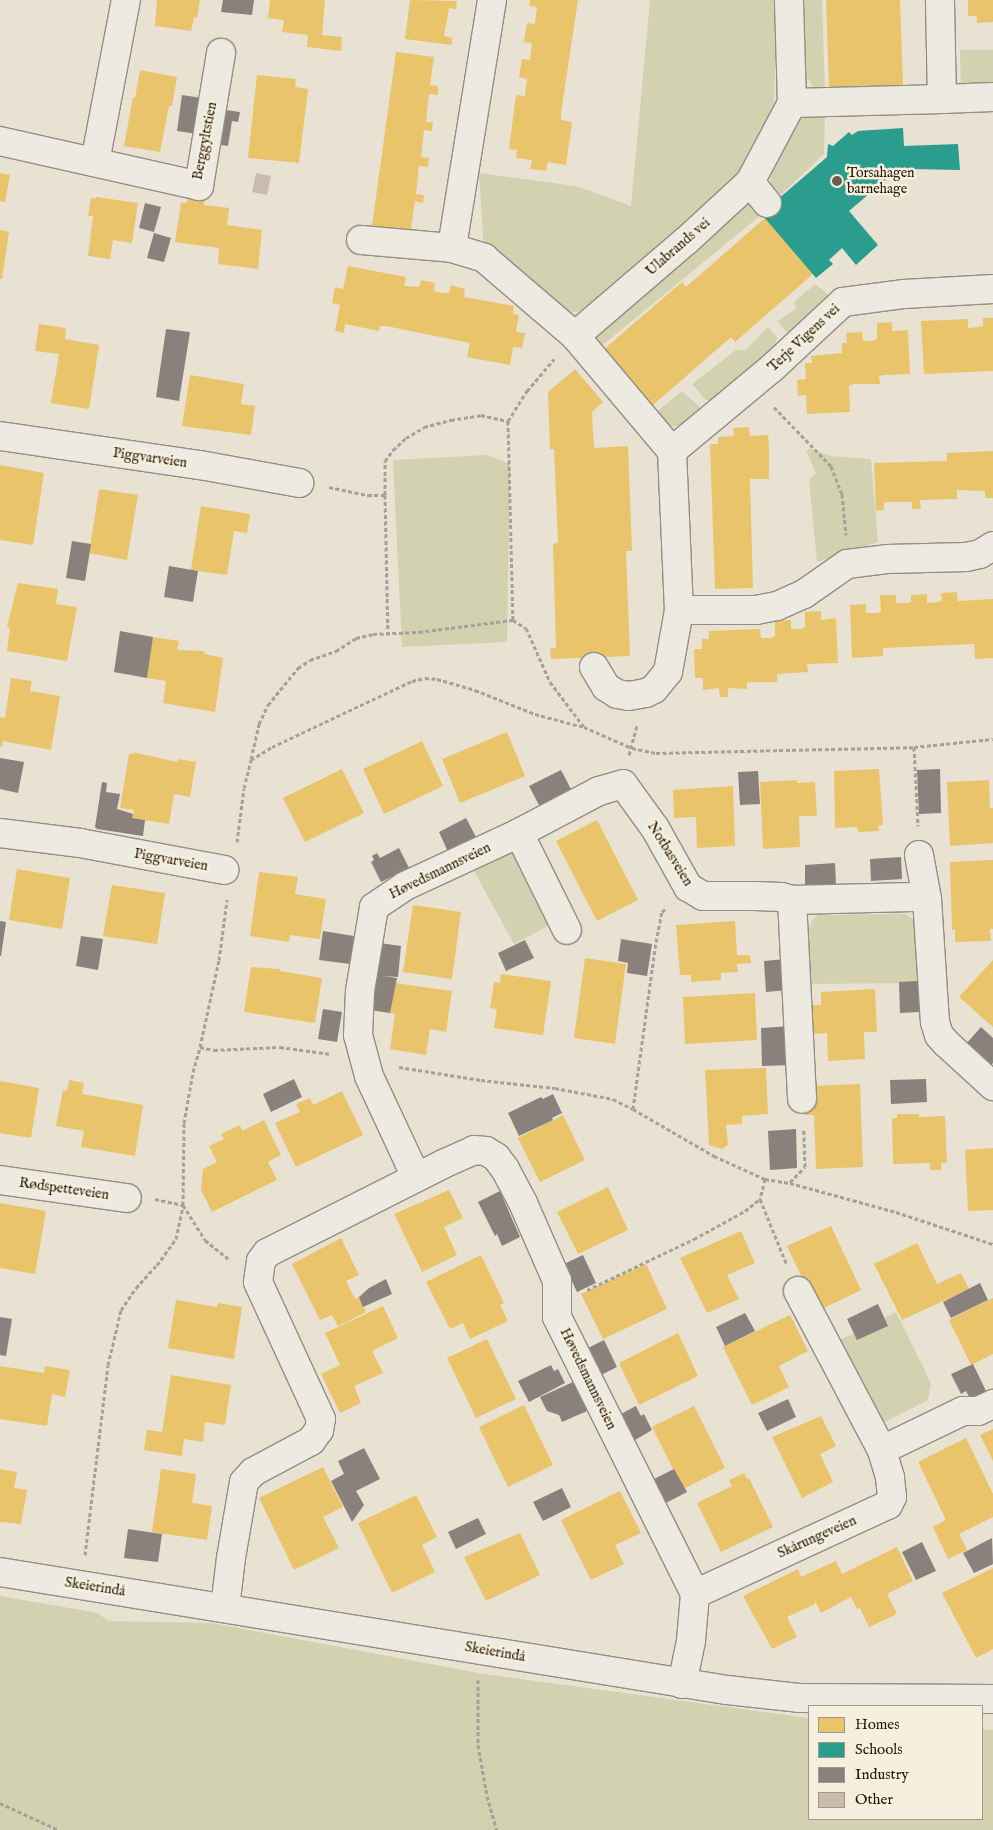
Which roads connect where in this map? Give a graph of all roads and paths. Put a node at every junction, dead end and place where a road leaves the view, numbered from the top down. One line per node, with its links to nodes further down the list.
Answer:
1 (126, 0): 10 (street)
2 (492, 0): 14 (street)
3 (789, 0): 8 (street, Ulabrands vei)
4 (940, 0): 7 (street)
5 (221, 53): 10 (street, Berggyltstien)
6 (993, 97): 7 (street)
7 (942, 99): 8 (street)
8 (792, 103): 11 (street, Ulabrands vei)
9 (0, 141): 10 (street, Berggyltstien)
10 (95, 162)
11 (750, 182): 12 (street); 16 (street, Ulabrands vei)
12 (768, 203)
13 (361, 240): 14 (street)
14 (452, 248): 16 (street)
15 (993, 289): 17 (street, Terje Vigens vei)
16 (575, 336): 18 (path); 20 (street)
17 (754, 384): 20 (street, Terje Vigens vei); 24 (path)
18 (508, 421): 22 (path); 26 (path)
19 (0, 436): 21 (street, Piggvarveien)
20 (672, 451): 25 (street)
21 (299, 483): 22 (path)
22 (384, 495): 27 (path)
23 (993, 546): 24 (street)
24 (847, 564): 25 (street)
25 (680, 610): 28 (street)
26 (513, 620): 27 (path); 29 (path)
27 (388, 633): 32 (path)
28 (594, 667)
29 (584, 727): 31 (path); 32 (path)
30 (993, 739): 31 (path)
31 (914, 747): 36 (path)
32 (251, 760): 37 (path)
33 (623, 784): 34 (street, Høvedsmannsveien); 38 (street, Notbasveien)
34 (519, 833): 41 (street); 43 (street, Høvedsmannsveien)
35 (0, 834): 37 (street, Piggvarveien)
36 (919, 854): 40 (street)
37 (229, 871): 42 (path)
38 (688, 887): 39 (street, Notbasveien); 46 (path)
39 (792, 900): 40 (street, Notbasveien); 45 (street)
40 (927, 900): 44 (street)
41 (567, 930)
42 (200, 1047): 43 (path); 53 (path)
43 (364, 1062): 46 (path); 47 (street, Høvedsmannsveien)
44 (993, 1086)
45 (802, 1099): 50 (path)
46 (633, 1109): 48 (path)
47 (416, 1177): 55 (street, Høvedsmannsveien); 62 (street, Høvedsmannsveien)
48 (766, 1179): 50 (path); 52 (path)
49 (0, 1180): 51 (street, Rødspetteveien)
50 (790, 1183): 54 (path)
51 (127, 1198): 53 (path)
52 (760, 1200): 56 (path); 57 (path)
53 (183, 1205): 55 (path); 61 (path)
54 (993, 1244)
55 (258, 1268): 63 (street)
56 (798, 1291): 59 (street, Skårungeveien)
57 (580, 1293)
58 (993, 1404): 59 (street)
59 (882, 1450): 62 (street, Skårungeveien)
60 (0, 1572): 61 (street, Skeierindå)
61 (83, 1585): 63 (street, Skeierindå)
62 (695, 1594): 65 (street)
63 (225, 1608): 64 (street, Skeierindå)
64 (478, 1648): 65 (street, Skeierindå); 69 (path)
65 (682, 1684): 66 (street, Skeierindå)
66 (993, 1699)
67 (0, 1803): 68 (path)
68 (59, 1830)
69 (497, 1830)

